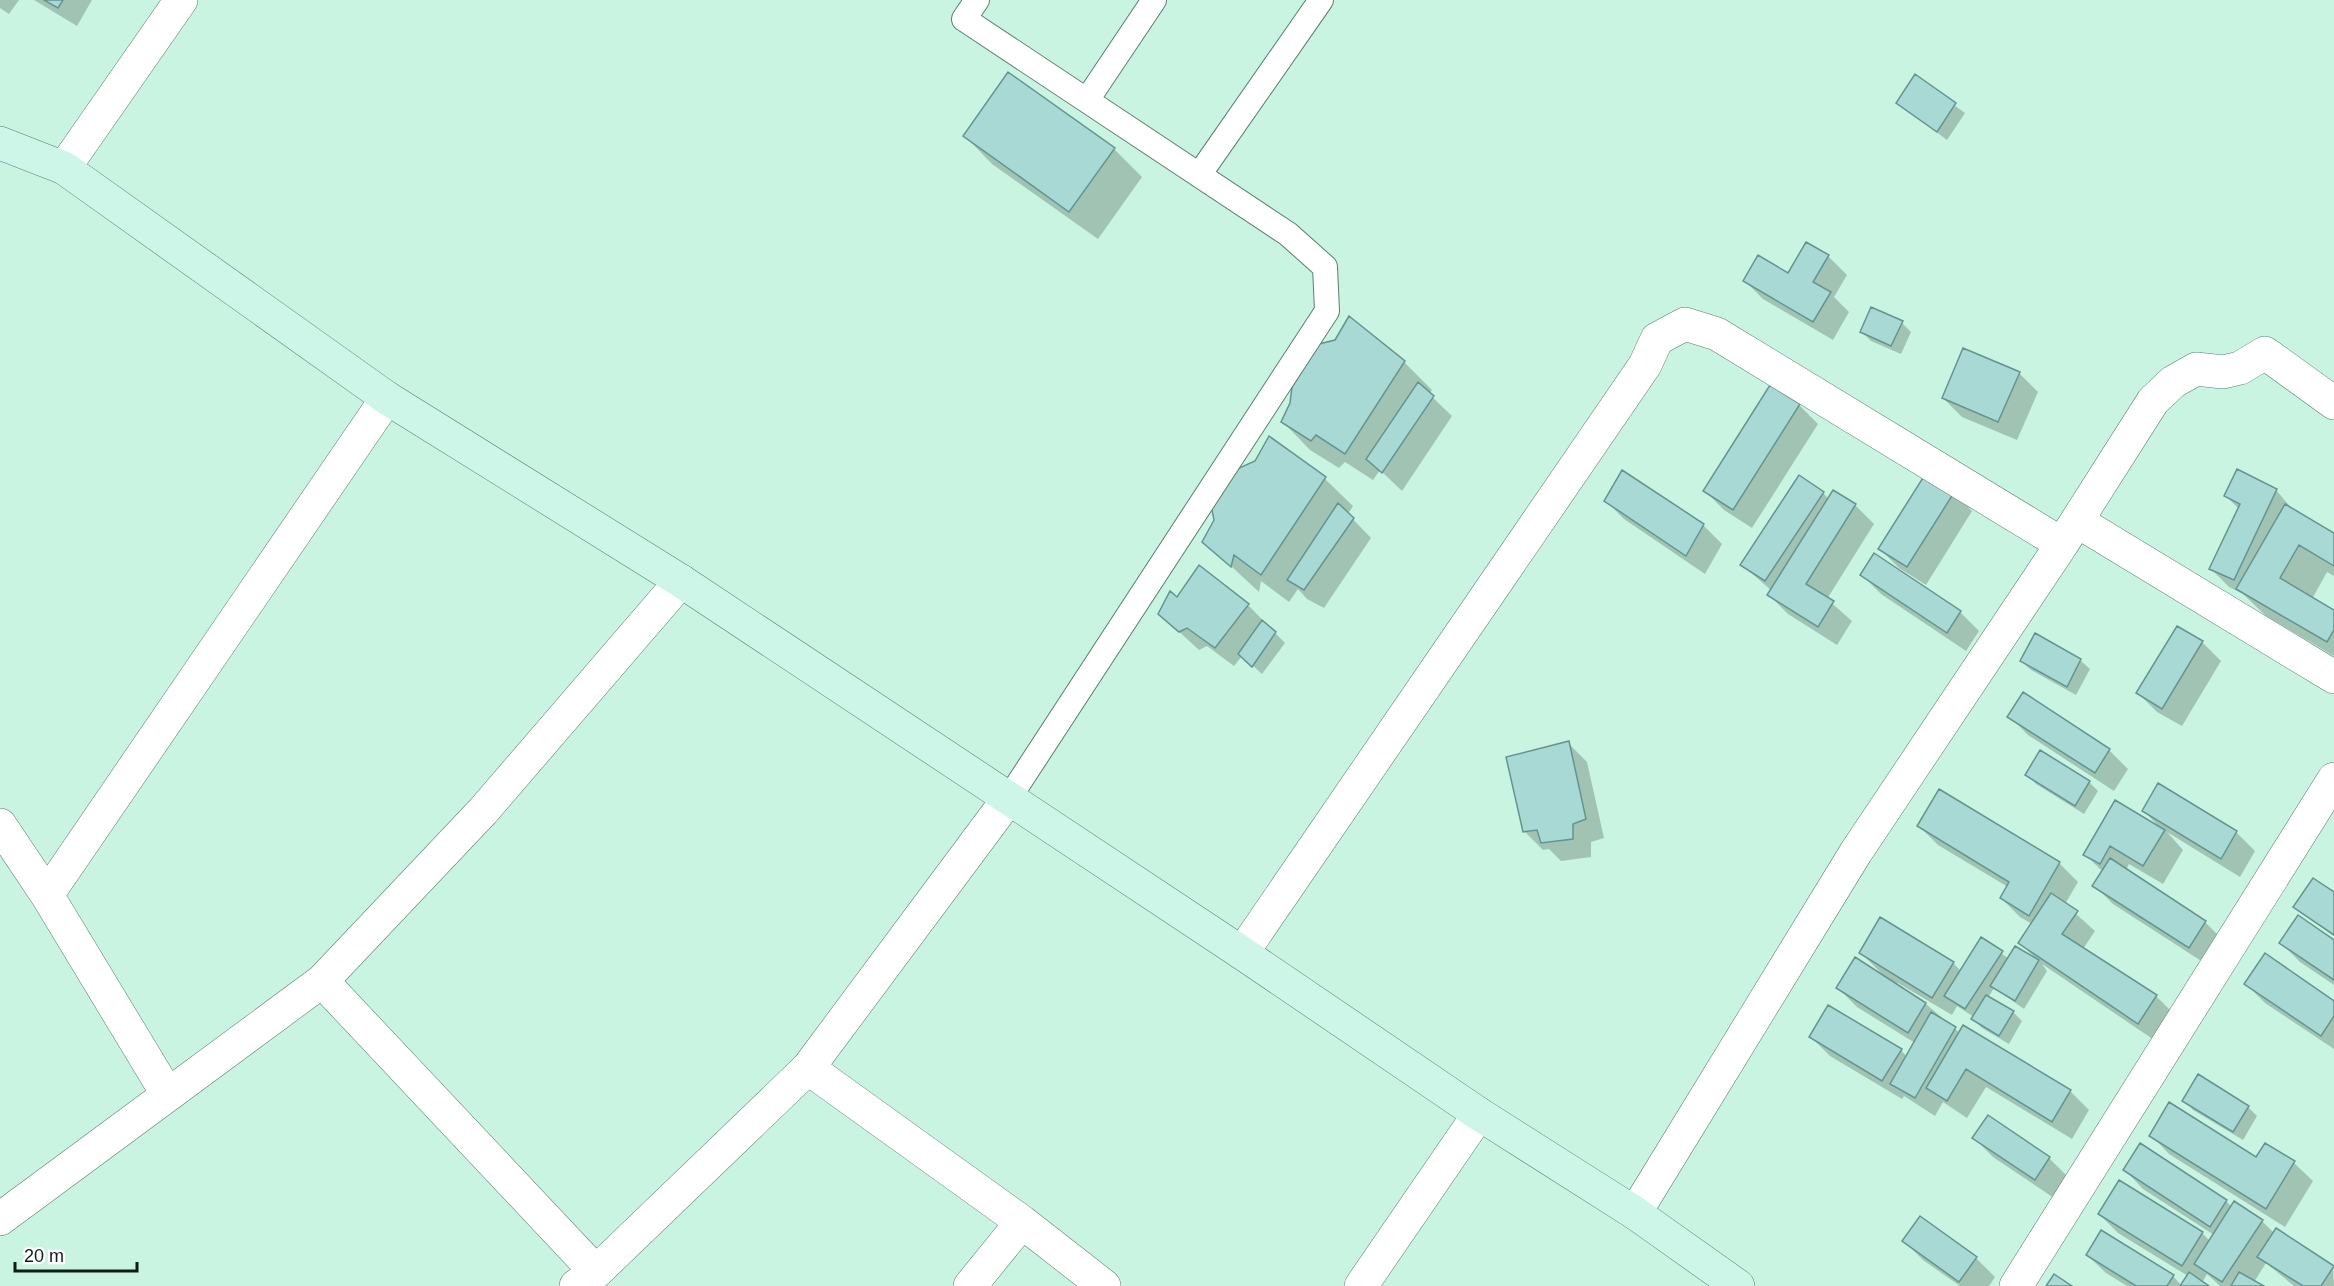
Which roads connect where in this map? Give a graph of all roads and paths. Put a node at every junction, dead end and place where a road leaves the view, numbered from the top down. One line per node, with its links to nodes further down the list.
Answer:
1 (181, 0): 7 (street)
2 (977, 0): 5 (lane)
3 (1154, 0): 5 (lane)
4 (1321, 0): 8 (lane)
5 (1087, 100): 8 (lane)
6 (0, 143): 7 (street)
7 (64, 168): 9 (street)
8 (1199, 175): 15 (lane)
9 (387, 398): 12 (street); 17 (street)
10 (2334, 403): 11 (street)
11 (2070, 532): 13 (street); 18 (street); 23 (street)
12 (681, 581): 15 (street); 19 (street)
13 (2334, 677)
14 (2334, 779): 31 (street)
15 (1008, 798): 18 (street); 20 (street)
16 (0, 825): 17 (street)
17 (47, 895): 21 (street)
18 (1242, 952): 22 (street)
19 (322, 981): 21 (street); 26 (street)
20 (808, 1068): 25 (street); 26 (street)
21 (168, 1095): 24 (street)
22 (1479, 1114): 23 (street); 29 (street)
23 (1635, 1213): 30 (street)
24 (0, 1220)
25 (1022, 1222): 27 (street); 28 (street)
26 (586, 1279)
27 (970, 1286)
28 (1104, 1286)
29 (1361, 1286)
30 (1738, 1286)
31 (2016, 1286)

